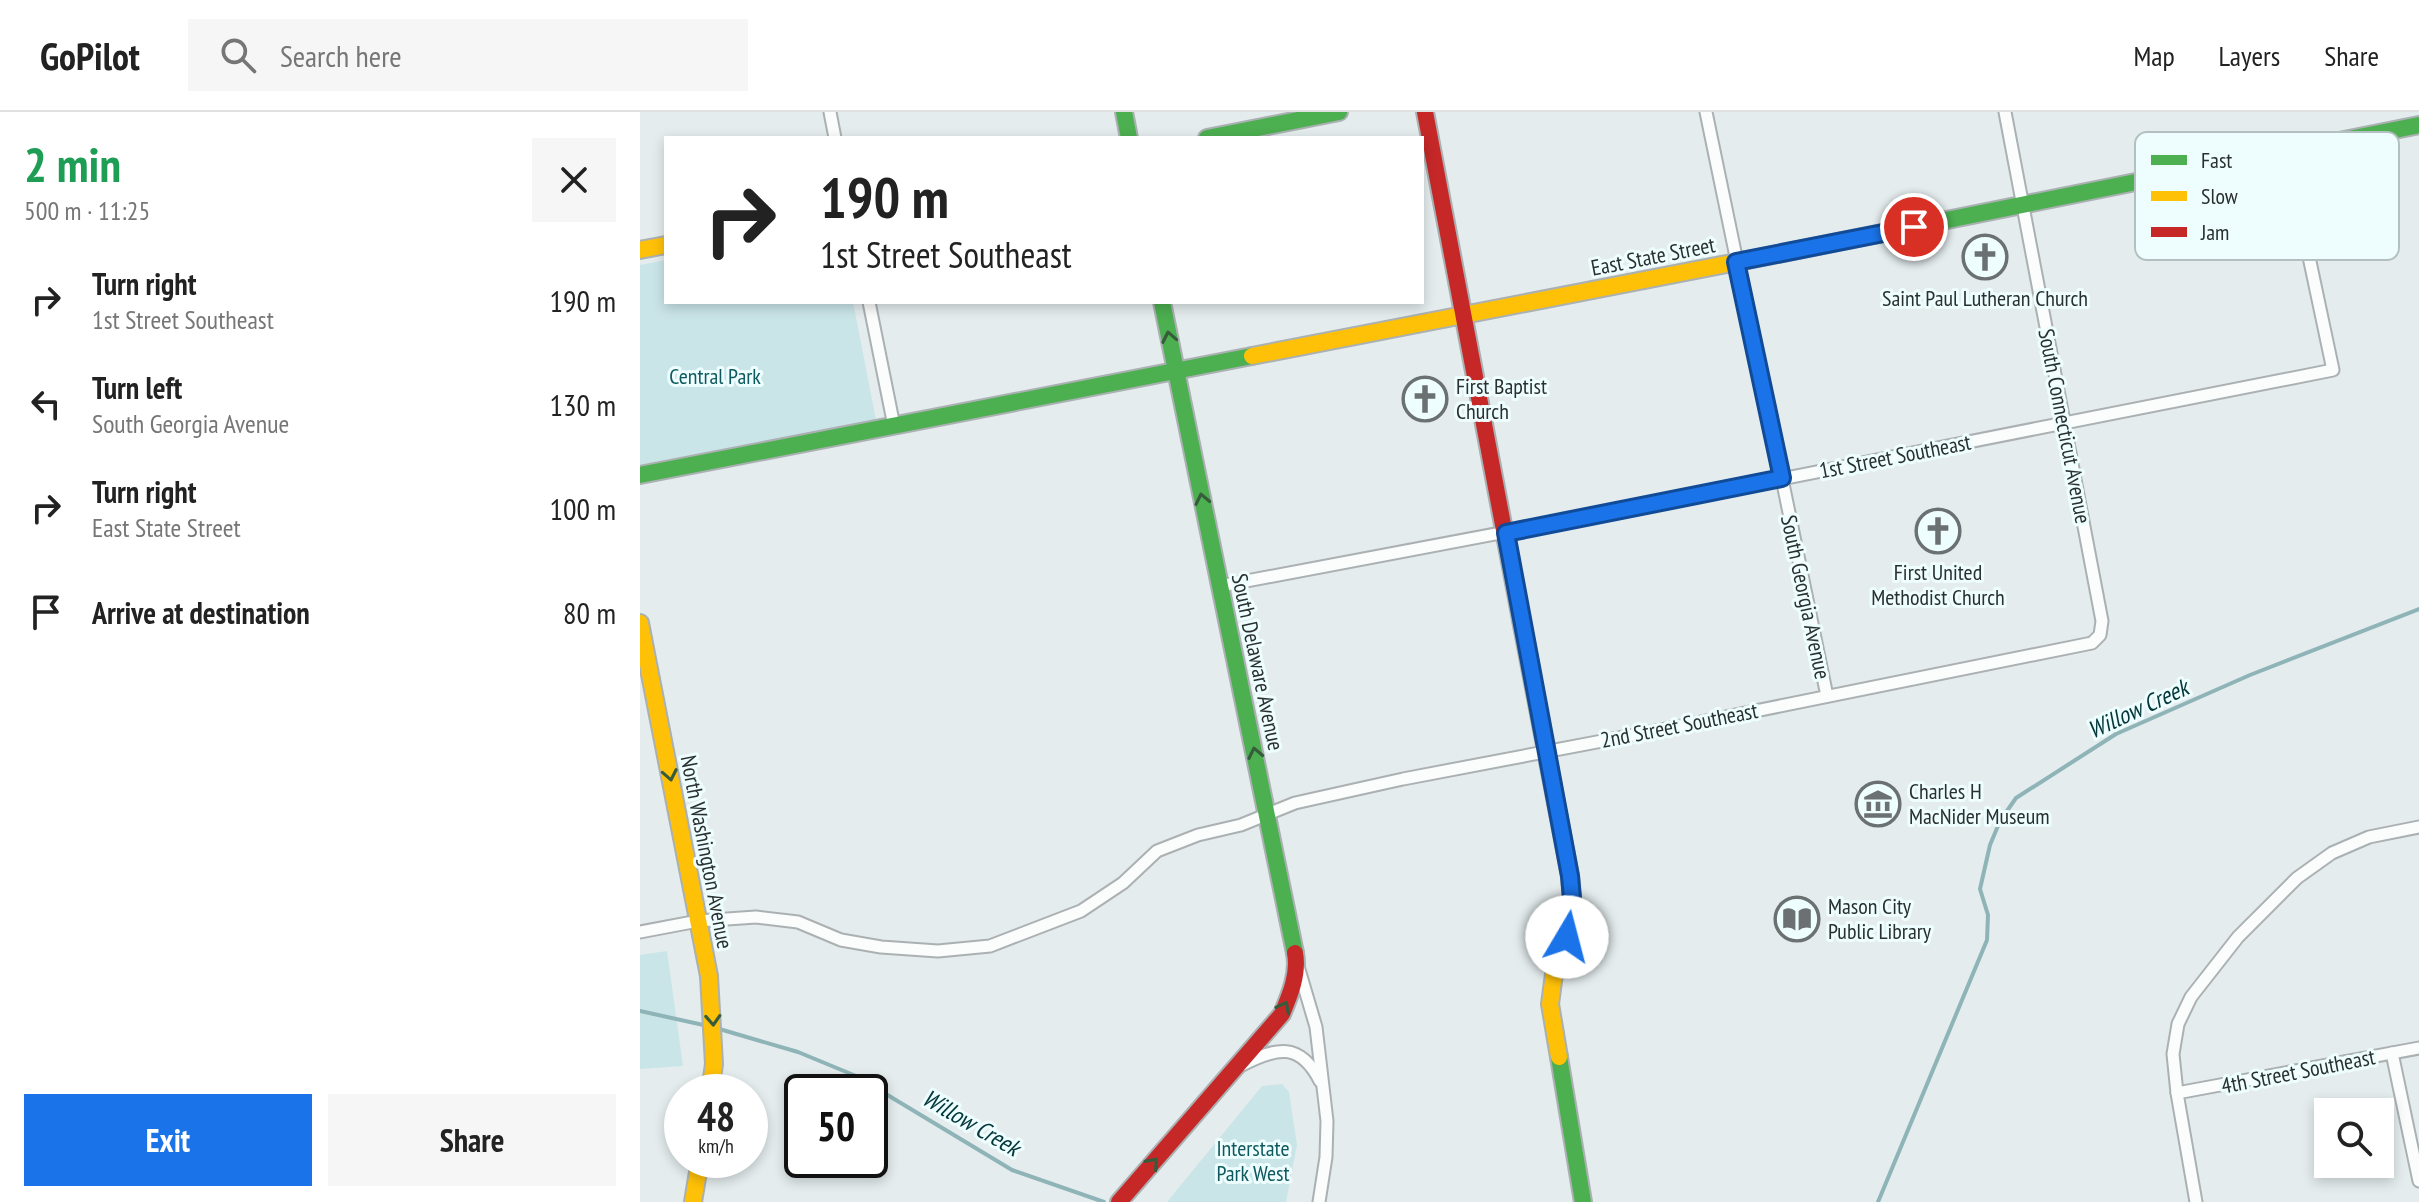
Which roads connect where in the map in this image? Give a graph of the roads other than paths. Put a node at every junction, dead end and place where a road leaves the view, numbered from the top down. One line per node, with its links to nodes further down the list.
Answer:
1 (830, 112): 9 (street)
2 (1124, 112): 10 (main road)
3 (1339, 112): 11 (main road)
4 (1425, 112): 20 (main road)
5 (1706, 112): 17 (street, South Georgia Avenue)
6 (2005, 112): 13 (street, South Connecticut Avenue)
7 (2419, 125): 8 (main road, East State Street)
8 (2386, 132)
9 (835, 136)
10 (1129, 136)
11 (1217, 136)
12 (2135, 184): 13 (main road, East State Street)
13 (2024, 206): 17 (main road, East State Street); 22 (street, South Connecticut Avenue)
14 (664, 245): 15 (main road)
15 (640, 250)
16 (2310, 260): 22 (street, 1st Street Southeast)
17 (1736, 262): 20 (main road, East State Street); 25 (street, South Georgia Avenue)
18 (869, 304): 23 (street)
19 (1162, 304): 21 (main road, South Delaware Avenue, one-way to 19)
20 (1464, 315): 21 (main road, East State Street); 26 (main road)
21 (1176, 371): 23 (main road, East State Street); 27 (main road, South Delaware Avenue, one-way to 21)
22 (2064, 422): 25 (street, 1st Street Southeast); 29 (street, South Connecticut Avenue)
23 (894, 426): 24 (main road, East State Street)
24 (640, 475)
25 (1782, 478): 26 (street, 1st Street Southeast); 30 (street, South Georgia Avenue)
26 (1506, 533): 27 (street, 1st Street Southeast); 32 (main road)
27 (1220, 586): 33 (main road, South Delaware Avenue, one-way to 27)
28 (640, 623): 31 (main road, North Washington Avenue)
29 (2092, 643): 30 (street, 2nd Street Southeast)
30 (1827, 696): 32 (street, 2nd Street Southeast)
31 (647, 700): 35 (main road, North Washington Avenue, one-way to 35)
32 (1548, 750): 33 (street, 2nd Street Southeast); 49 (main road)
33 (1267, 815): 35 (street, 2nd Street Southeast); 37 (main road, South Delaware Avenue)
34 (2419, 827): 43 (street)
35 (698, 921): 36 (street, 2nd Street Southeast); 41 (main road, North Washington Avenue, one-way to 41)
36 (640, 932)
37 (1297, 962): 40 (main road, South Delaware Avenue, one-way to 37); 42 (street, South Delaware Avenue)
38 (2419, 1048): 39 (street, 4th Street Southeast)
39 (2392, 1053): 43 (street, 4th Street Southeast); 45 (street)
40 (1236, 1068): 42 (street); 47 (main road, South Delaware Avenue, one-way to 40)
41 (713, 1074)
42 (1322, 1086): 48 (street, South Delaware Avenue)
43 (2177, 1093): 50 (street)
44 (697, 1178): 46 (main road)
45 (2419, 1181)
46 (693, 1202)
47 (1119, 1202)
48 (1319, 1202)
49 (1583, 1202)
50 (2196, 1202)

